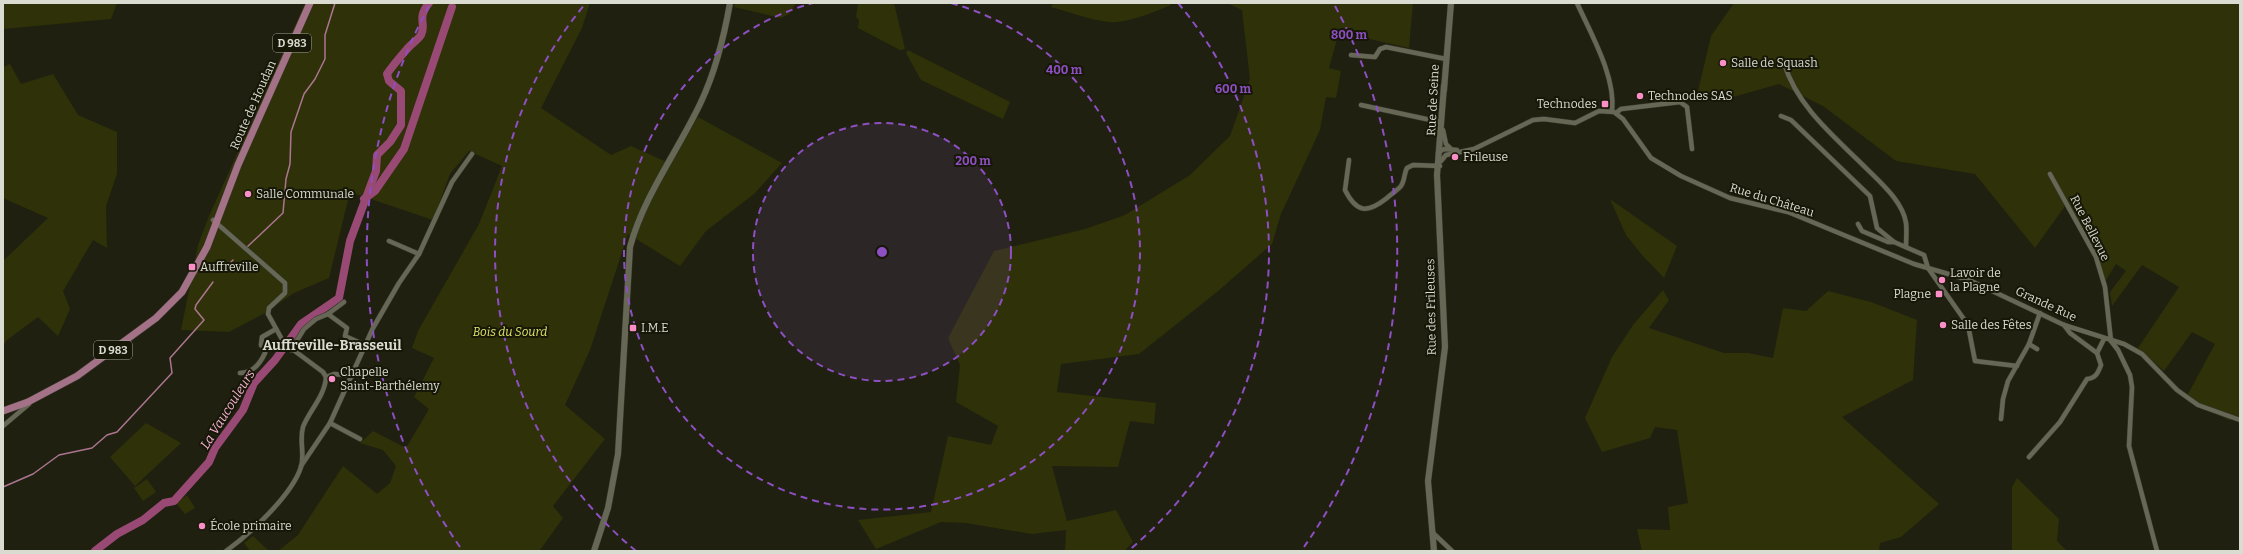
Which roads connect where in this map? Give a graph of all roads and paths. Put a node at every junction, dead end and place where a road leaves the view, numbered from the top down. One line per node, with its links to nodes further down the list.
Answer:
1 (730, 3): 56 (street)
2 (1451, 3): 6 (street, Rue de Seine)
3 (1577, 3): 10 (street)
4 (309, 5): 21 (main road, Route de Houdan / D 983)
5 (1351, 55): 6 (street)
6 (1446, 59): 8 (street, Rue de Seine)
7 (1784, 63): 25 (street)
8 (1444, 86): 12 (street, Rue des Frileuses); 13 (street, Rue de Seine)
9 (1361, 105): 12 (street)
10 (1614, 112): 14 (street); 16 (street); 27 (street, Rue du Château)
11 (1781, 116): 24 (street)
12 (1440, 122): 15 (street, Rue des Frileuses)
13 (1443, 130): 15 (street, Rue de Seine); 16 (street)
14 (1692, 149)
15 (1440, 150): 16 (street); 19 (street, Rue des Frileuses)
16 (1451, 152): 19 (street)
17 (472, 154): 26 (street)
18 (1349, 160): 19 (street)
19 (1439, 164): 54 (street, Rue des Frileuses)
20 (2050, 174): 33 (street, Rue Bellevue)
21 (216, 221): 32 (street); 45 (main road, Route de Houdan / D 983)
22 (1858, 224): 24 (street)
23 (389, 241): 26 (street)
24 (1894, 242): 25 (street)
25 (1906, 247): 27 (street)
26 (420, 254): 36 (street)
27 (1928, 268): 29 (street, Grande Rue); 41 (street)
28 (344, 302): 30 (street)
29 (2040, 313): 31 (street, Grande Rue); 35 (street)
30 (328, 314): 36 (street); 37 (street)
31 (2064, 325): 34 (street, Grande Rue); 39 (street)
32 (276, 329): 37 (street); 42 (street)
33 (2111, 341): 34 (street, Grande Rue); 48 (street, Grande Rue); 59 (street)
34 (2103, 342): 39 (street); 40 (street)
35 (2029, 344): 38 (street); 41 (street)
36 (365, 345): 43 (street)
37 (290, 349): 44 (street)
38 (2037, 349)
39 (2091, 349): 40 (street)
40 (2097, 353): 52 (street)
41 (2017, 366): 47 (street)
42 (240, 373)
43 (353, 376): 44 (street); 49 (street)
44 (326, 377): 53 (street)
45 (28, 402): 46 (main road, Route de Houdan / D 983); 50 (street)
46 (3, 410)
47 (2001, 419)
48 (2240, 420)
49 (330, 424): 51 (street); 53 (street)
50 (3, 426)
51 (360, 439)
52 (2029, 457)
53 (301, 466): 55 (street)
54 (1432, 532): 57 (street, Rue des Frileuses); 58 (street)
55 (226, 551)
56 (594, 551)
57 (1434, 551)
58 (1452, 551)
59 (2157, 551)

